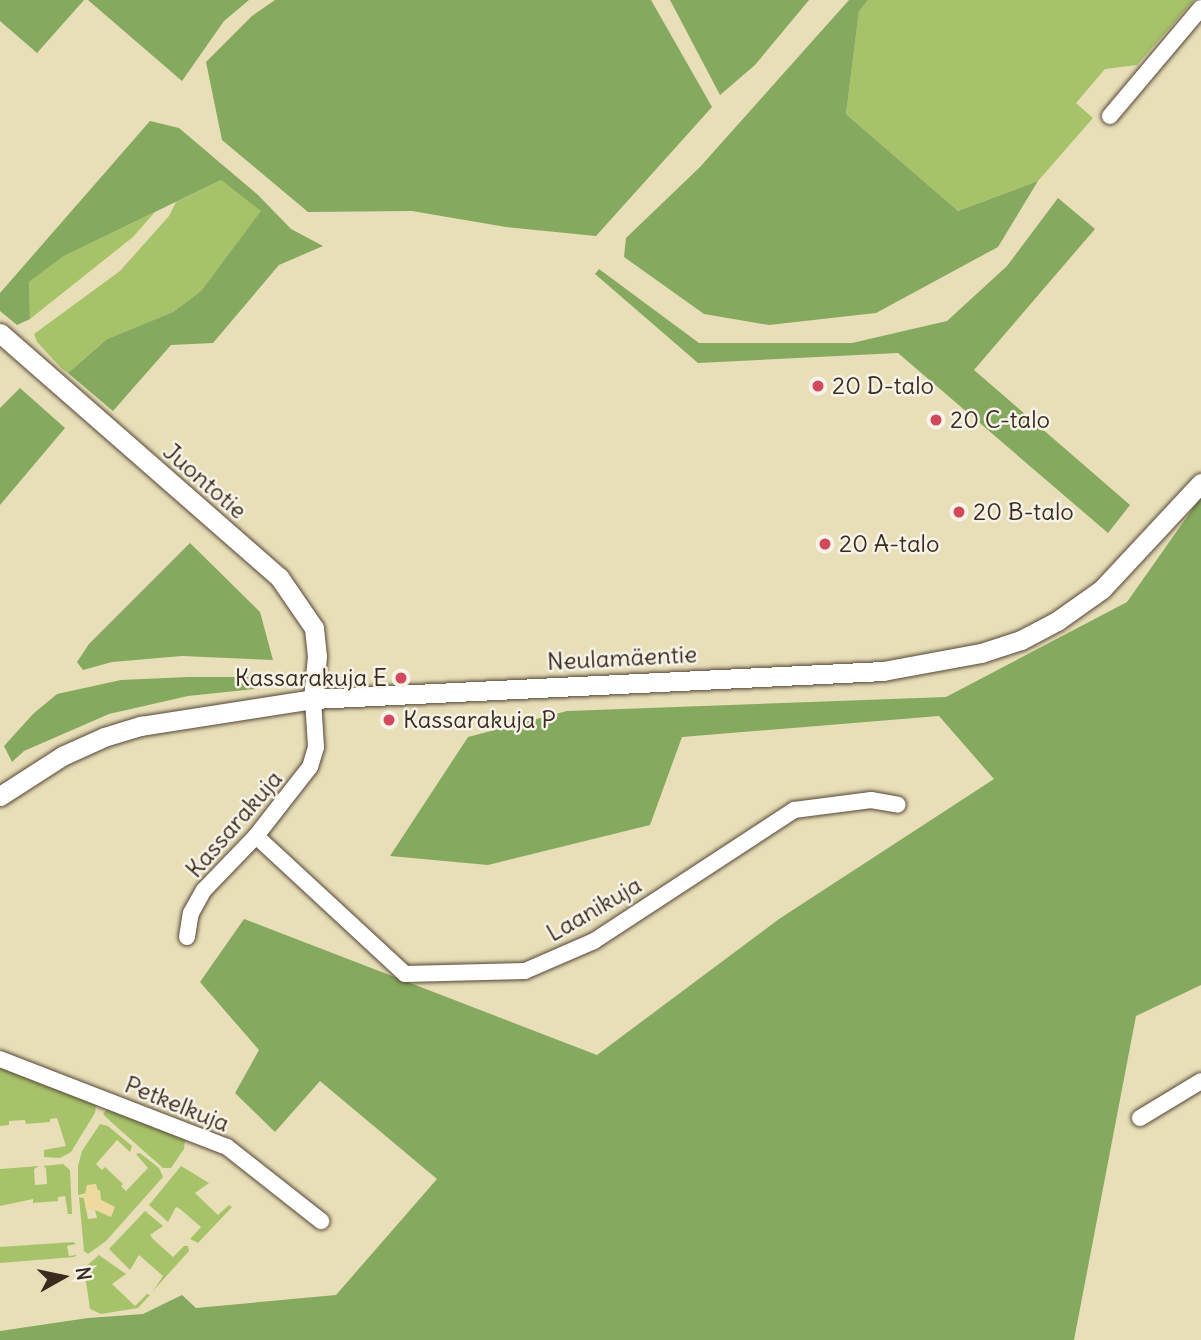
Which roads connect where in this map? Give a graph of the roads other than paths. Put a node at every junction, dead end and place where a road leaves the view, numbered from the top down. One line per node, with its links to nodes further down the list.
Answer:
1 (1201, 8): 2 (street)
2 (1110, 116)
3 (0, 333): 5 (street, Juontotie)
4 (1201, 483): 5 (street, Neulamäentie)
5 (313, 699): 6 (street, Neulamäentie); 8 (street, Kassarakuja)
6 (0, 796)
7 (898, 804): 8 (street, Laanikuja)
8 (256, 836): 9 (street, Kassarakuja)
9 (187, 937)
10 (0, 1059): 13 (street, Petkelkuja)
11 (1201, 1080): 12 (street)
12 (1140, 1118)
13 (321, 1221)

